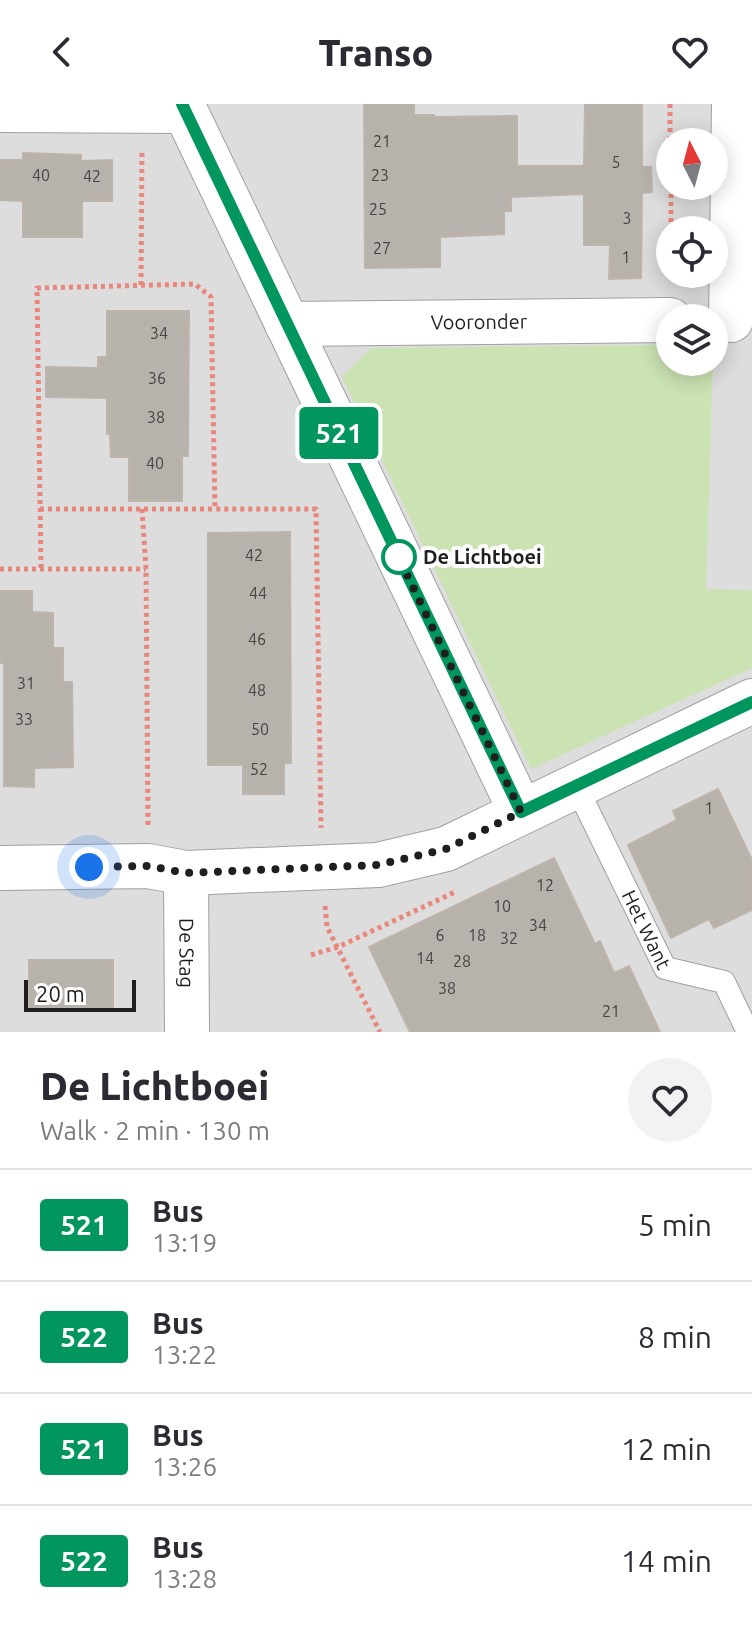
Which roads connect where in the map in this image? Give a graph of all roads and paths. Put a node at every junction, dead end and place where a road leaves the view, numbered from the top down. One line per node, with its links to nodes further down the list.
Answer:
1 (670, 104): 5 (path)
2 (734, 104): 8 (street)
3 (170, 108): 4 (street); 6 (path); 9 (street)
4 (0, 110)
5 (670, 128)
6 (141, 285): 10 (path); 12 (path)
7 (656, 320): 9 (street, Vooronder)
8 (732, 320)
9 (287, 324): 18 (street)
10 (40, 509): 11 (path); 13 (path)
11 (142, 509): 12 (path); 15 (path)
12 (215, 509): 19 (path)
13 (41, 568): 14 (path); 15 (path)
14 (0, 569)
15 (146, 569): 21 (path)
16 (752, 701): 17 (street)
17 (576, 786): 18 (street); 24 (lane, Het Want)
18 (521, 812): 19 (street)
19 (322, 867): 21 (street); 23 (path)
20 (0, 868): 21 (street)
21 (167, 869): 22 (street, De Stag)
22 (187, 1032)
23 (380, 1032)
24 (748, 1032)

